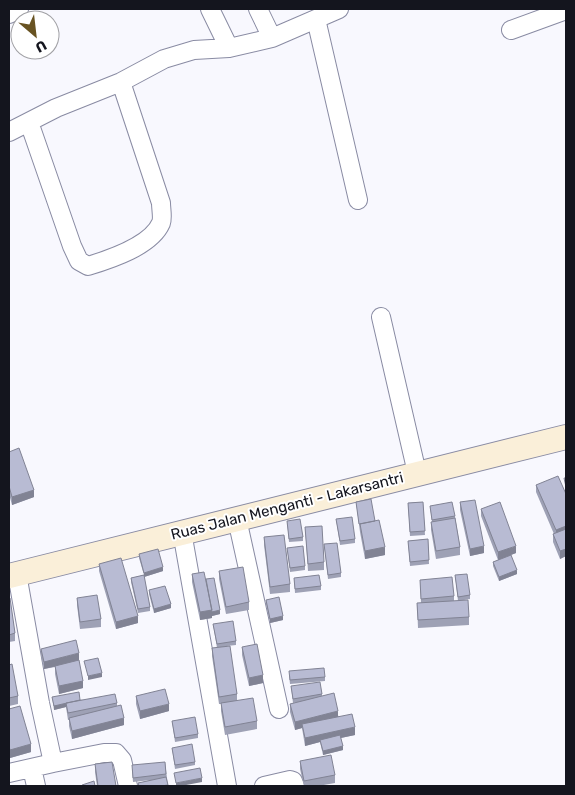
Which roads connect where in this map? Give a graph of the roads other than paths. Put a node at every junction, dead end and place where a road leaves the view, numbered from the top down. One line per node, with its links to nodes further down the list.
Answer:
1 (19, 9): 6 (street)
2 (210, 9): 10 (street)
3 (258, 9): 9 (street)
4 (338, 9): 7 (street)
5 (566, 10): 8 (street)
6 (9, 14)
7 (316, 19): 9 (street); 14 (street)
8 (511, 30)
9 (272, 38): 10 (street)
10 (228, 48): 11 (street)
11 (120, 82): 12 (street); 12 (street)
12 (29, 122): 13 (street)
13 (9, 132)
14 (358, 200)
15 (381, 317): 17 (street)
16 (566, 437): 17 (main road, Ruas Jalan Menganti - Lakarsantri)
17 (417, 473): 18 (main road, Ruas Jalan Menganti - Lakarsantri)
18 (237, 519): 19 (main road, Ruas Jalan Menganti - Lakarsantri); 21 (street)
19 (182, 532): 20 (main road, Ruas Jalan Menganti - Lakarsantri); 27 (street)
20 (13, 575): 22 (street)
21 (279, 709)
22 (53, 763): 23 (street); 26 (street)
23 (32, 768): 24 (street); 25 (street)
24 (9, 774)
25 (36, 786)
26 (128, 786)
27 (227, 786)
28 (264, 786): 29 (street)
29 (295, 786)

